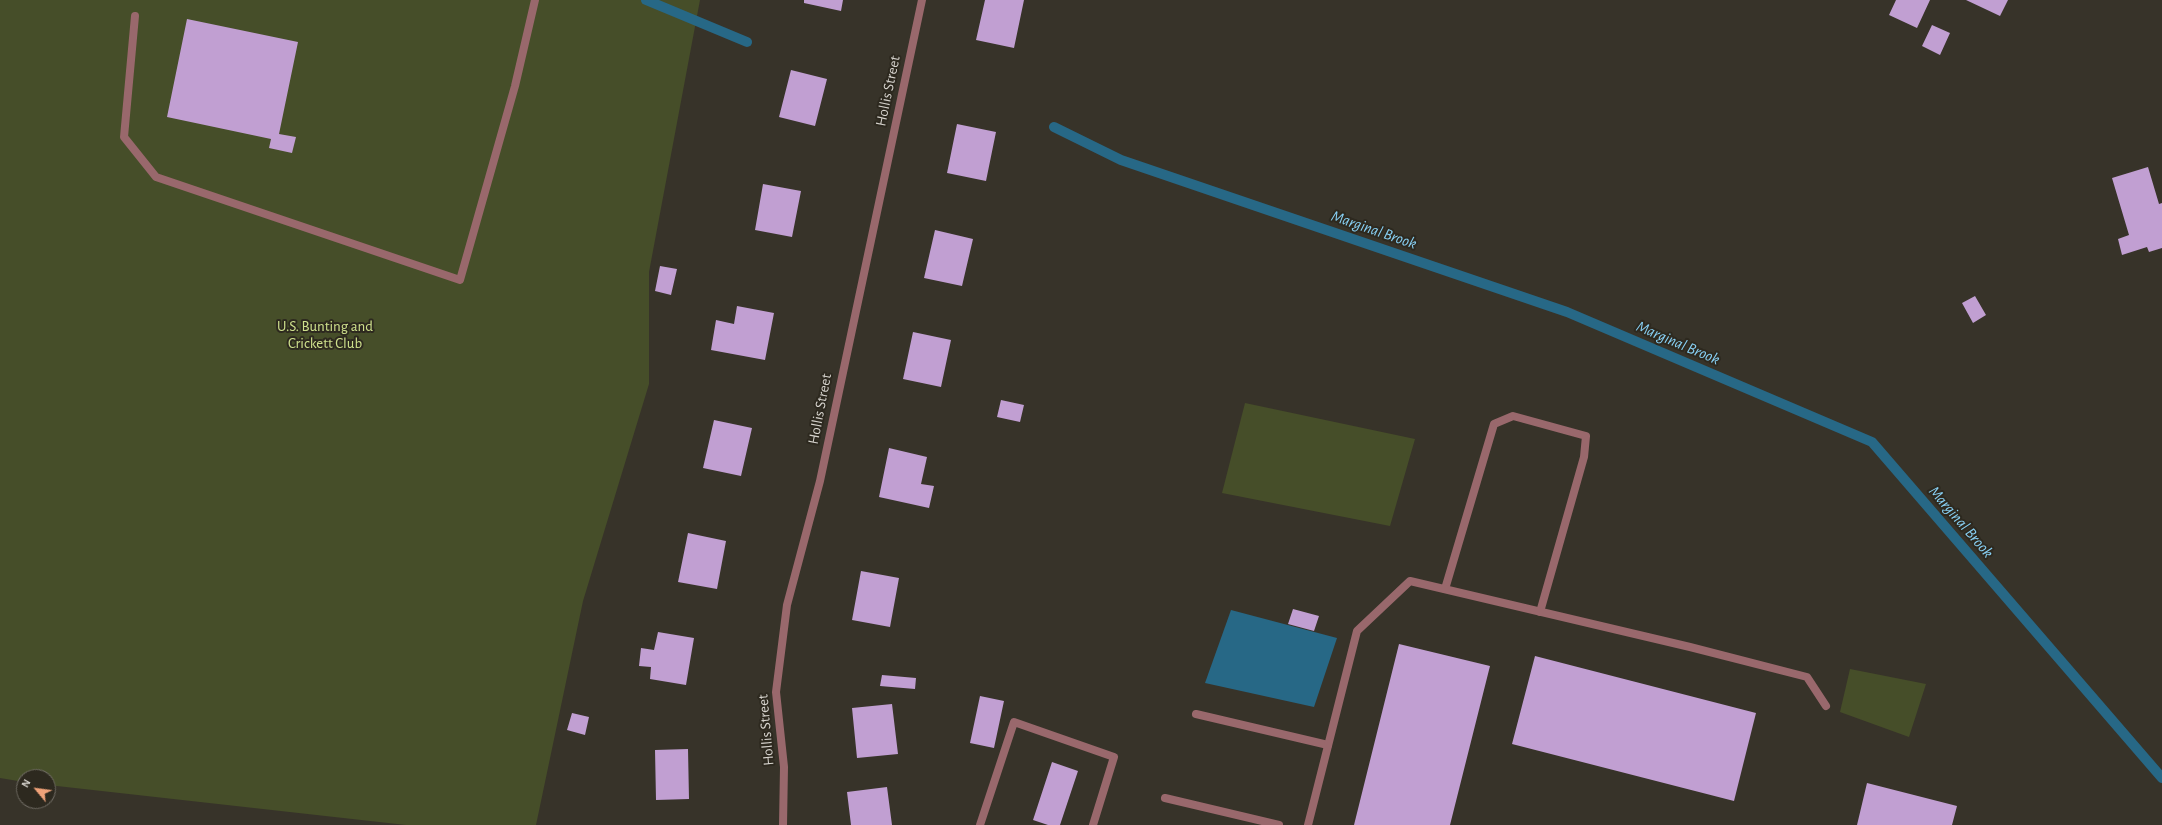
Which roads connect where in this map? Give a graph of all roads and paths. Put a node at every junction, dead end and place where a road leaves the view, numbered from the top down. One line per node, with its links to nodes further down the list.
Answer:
1 (535, 0): 3 (street)
2 (922, 0): 10 (street, Hollis Street)
3 (135, 16)
4 (1445, 589): 5 (street); 5 (street); 8 (street)
5 (1540, 612): 6 (street)
6 (1826, 706)
7 (1196, 714): 8 (street)
8 (1328, 745): 14 (street)
9 (1165, 798): 13 (street)
10 (784, 825)
11 (980, 825): 12 (street)
12 (1093, 825)
13 (1279, 825)
14 (1308, 825)

